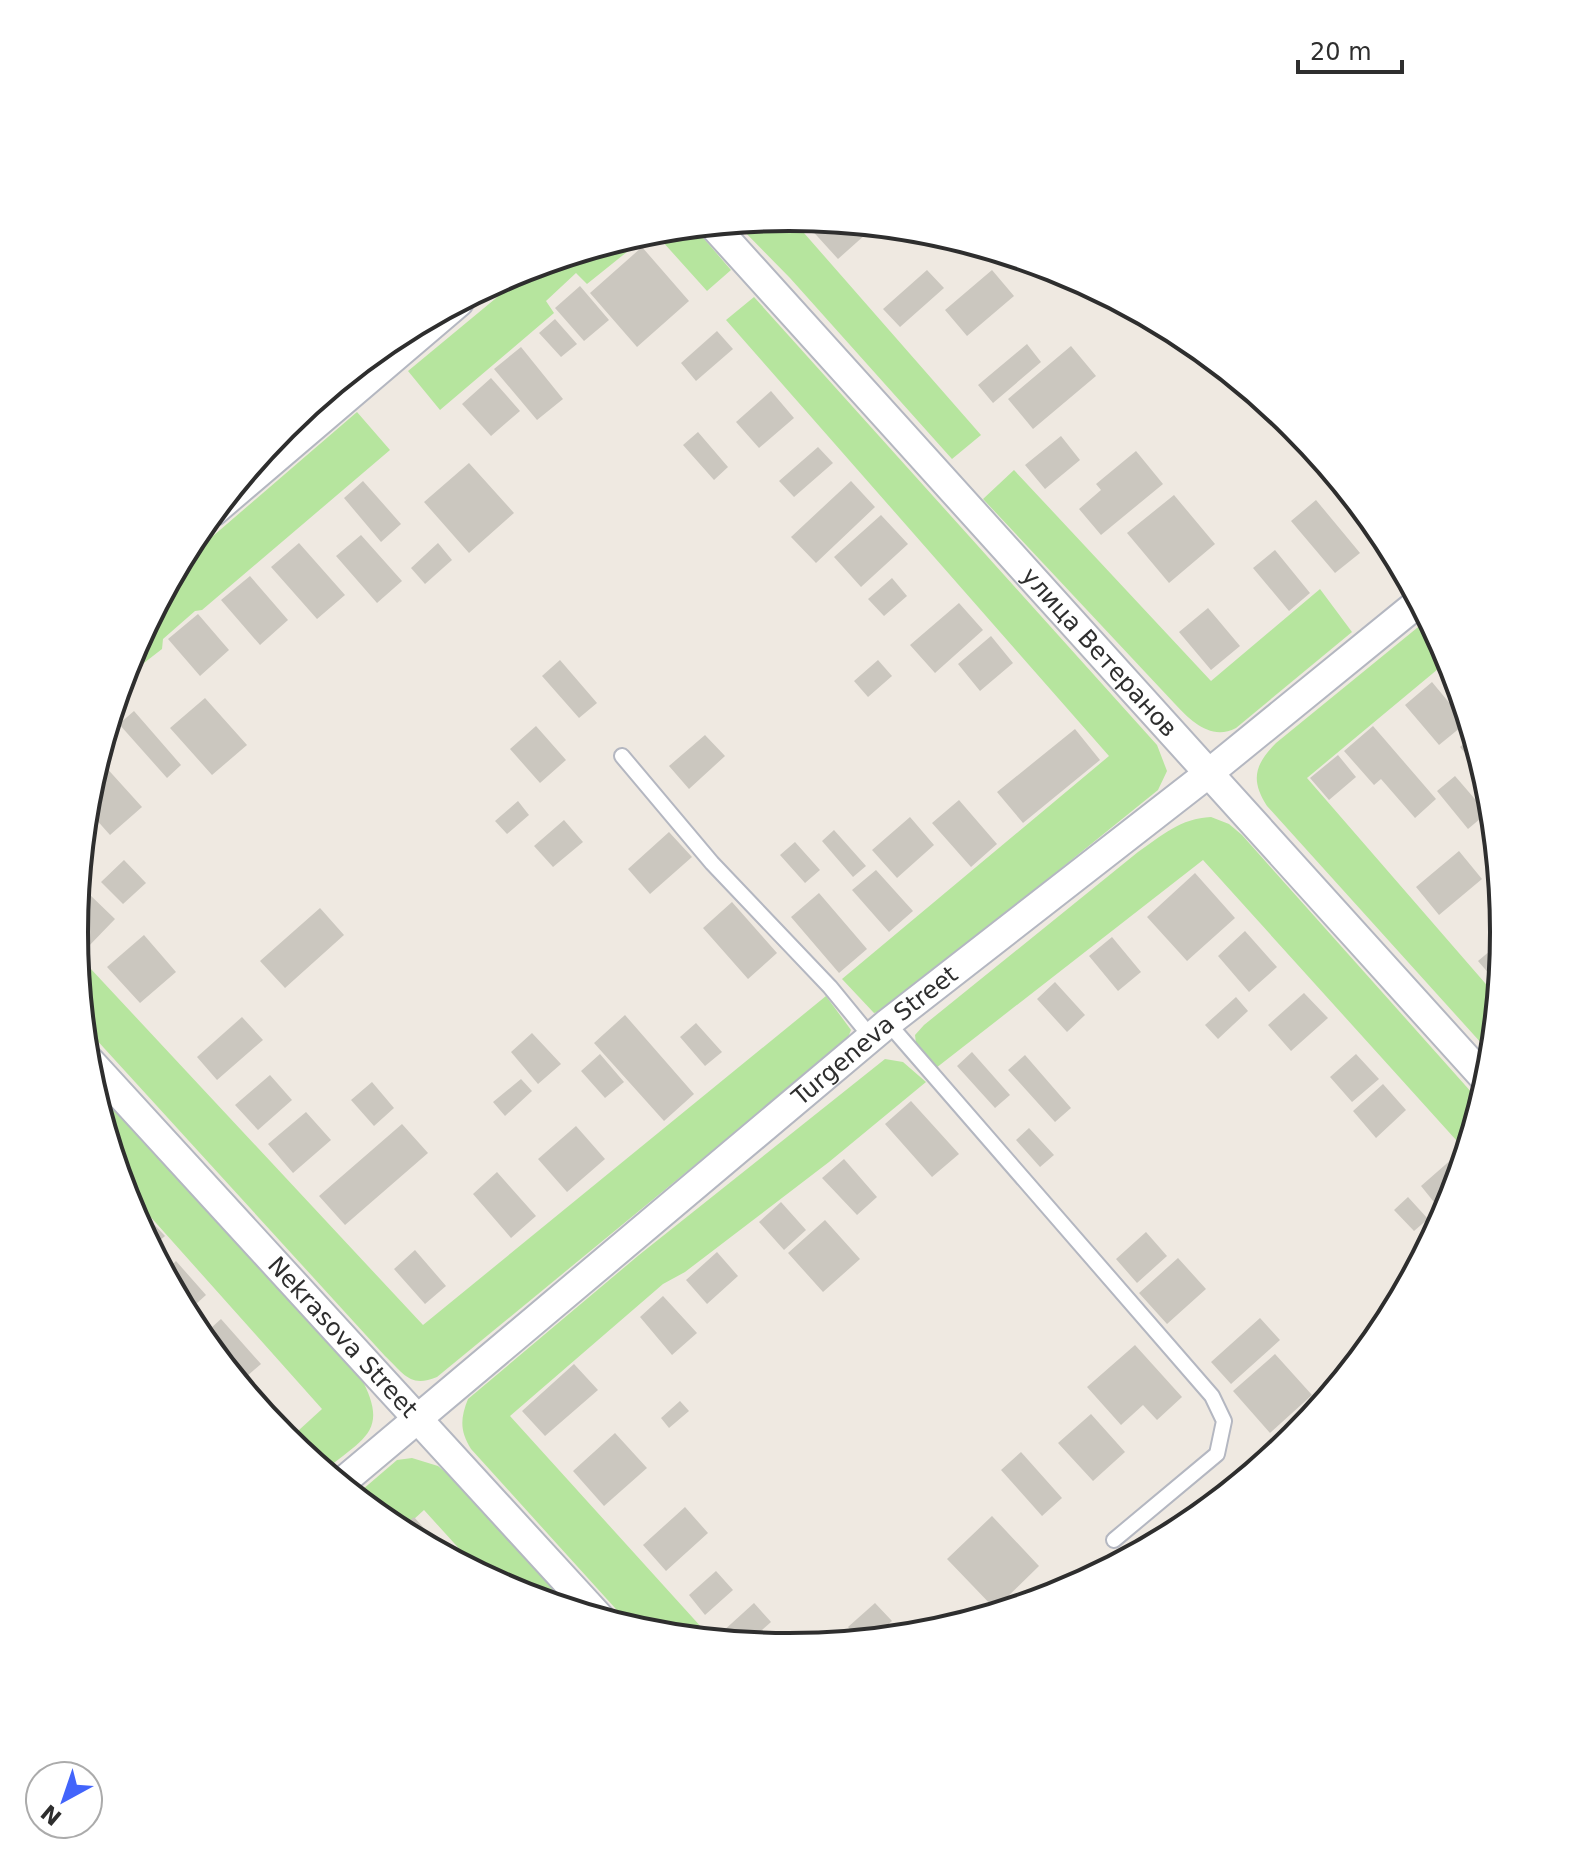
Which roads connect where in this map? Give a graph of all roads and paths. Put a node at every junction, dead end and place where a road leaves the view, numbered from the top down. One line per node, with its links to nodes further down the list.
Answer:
1 (722, 235): 4 (street, улица Ветеранов)
2 (1411, 609): 4 (street, Turgeneva Street)
3 (622, 756): 5 (lane)
4 (1209, 773): 5 (street, Turgeneva Street); 6 (street, улица Ветеранов)
5 (880, 1030): 8 (street, Turgeneva Street); 10 (lane)
6 (1477, 1070)
7 (102, 1075): 8 (street, Nekrasova Street)
8 (417, 1418): 9 (street, Turgeneva Street); 11 (street, Nekrasova Street)
9 (348, 1477)
10 (1114, 1540)
11 (586, 1602)

